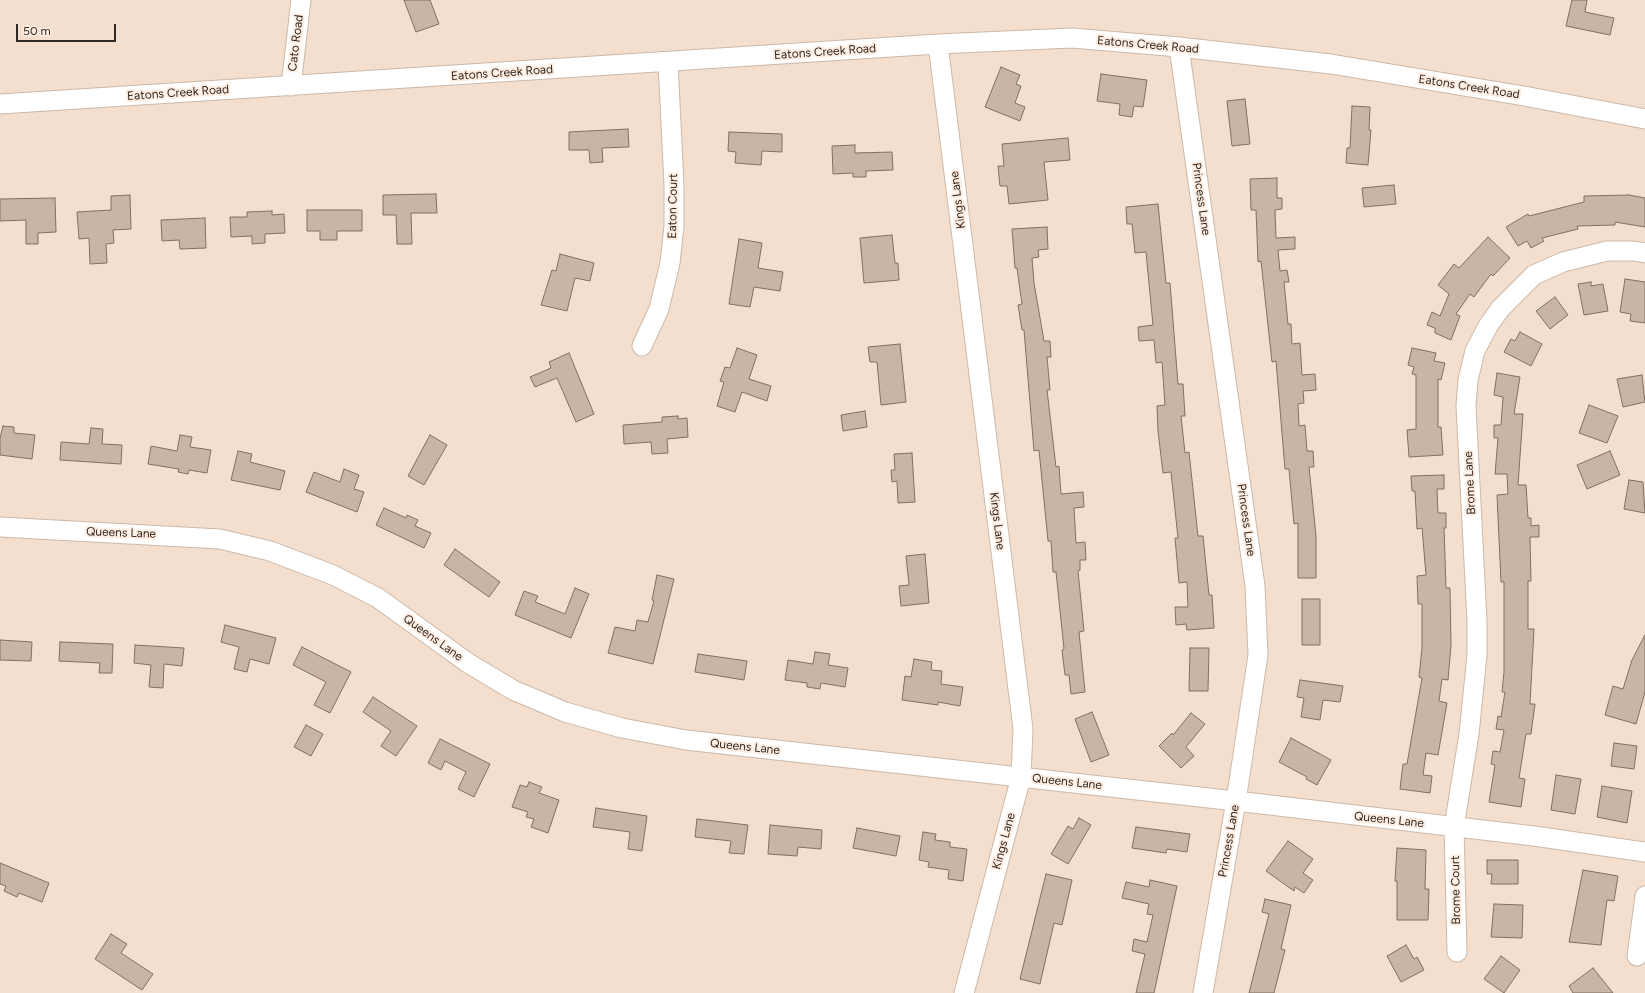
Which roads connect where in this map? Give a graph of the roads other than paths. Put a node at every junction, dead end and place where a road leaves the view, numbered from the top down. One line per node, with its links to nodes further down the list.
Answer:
1 (301, 0): 5 (street, Cato Road)
2 (938, 44): 3 (street, Eatons Creek Road); 4 (street, Eatons Creek Road); 11 (street, Kings Lane)
3 (1179, 47): 7 (street, Eatons Creek Road); 12 (street, Princess Lane)
4 (668, 62): 5 (street, Eatons Creek Road); 9 (street, Eaton Court)
5 (291, 86): 6 (street, Eatons Creek Road)
6 (0, 104)
7 (1645, 119)
8 (1645, 253): 13 (street, Brome Lane)
9 (642, 346)
10 (0, 527): 11 (street, Queens Lane)
11 (1021, 777): 12 (street, Queens Lane); 18 (street, Kings Lane)
12 (1236, 801): 13 (street, Queens Lane); 19 (street, Princess Lane)
13 (1454, 827): 14 (street, Queens Lane); 16 (street, Brome Court)
14 (1645, 852)
15 (1645, 896): 17 (street)
16 (1457, 952)
17 (1637, 956)
18 (964, 993)
19 (1203, 993)

